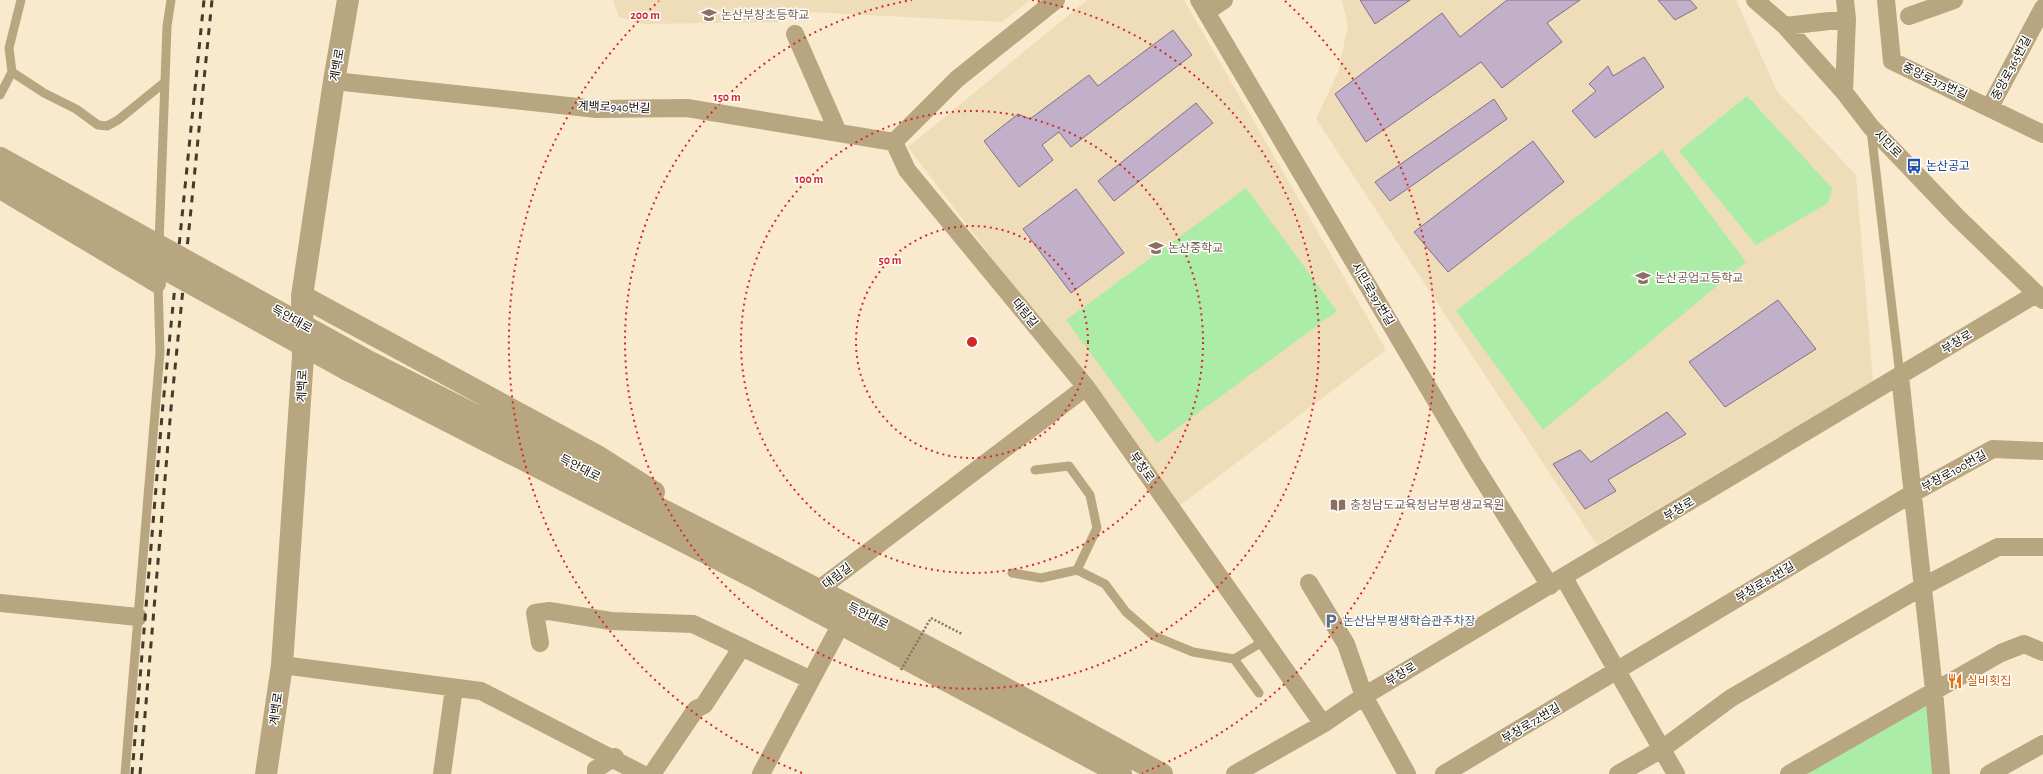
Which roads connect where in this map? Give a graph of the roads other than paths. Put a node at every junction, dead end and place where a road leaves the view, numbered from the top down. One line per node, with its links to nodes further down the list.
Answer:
1 (21, 0): 16 (lane)
2 (171, 0): 18 (lane)
3 (348, 0): 17 (street, 계백로)
4 (1056, 0): 25 (street)
5 (1224, 0): 10 (street)
6 (1755, 0): 14 (street, 시민로)
7 (1845, 0): 13 (street)
8 (1886, 0): 21 (street, 중앙로373번길)
9 (1954, 0): 12 (street)
10 (1202, 6): 43 (street, 시민로397번길)
11 (2043, 8): 21 (street, 중앙로365번길)
12 (1909, 16)
13 (1847, 18): 14 (street); 19 (street)
14 (1785, 26): 19 (street, 시민로)
15 (796, 34): 23 (street)
16 (12, 72): 18 (lane); 20 (lane)
17 (334, 81): 23 (street, 계백로940번길); 30 (street, 계백로)
18 (165, 82): 29 (lane)
19 (1844, 92): 22 (street, 시민로)
20 (0, 96)
21 (1990, 107): 24 (street)
22 (1871, 127): 31 (street, 시민로); 34 (lane)
23 (838, 132): 25 (street, 계백로940번길)
24 (2043, 134)
25 (894, 142): 35 (street, 대림길)
26 (0, 158): 33 (street, 득안대로, bridge)
27 (0, 178): 33 (street, 득안대로, bridge)
28 (0, 190): 29 (street)
29 (157, 284): 48 (lane)
30 (302, 296): 32 (street, 계백로); 40 (street)
31 (2039, 297): 34 (street, 부창로)
32 (303, 357): 40 (street); 55 (street, 계백로)
33 (356, 364): 40 (street, 득안대로)
34 (1900, 376): 38 (street); 43 (street, 부창로)
35 (1086, 387): 46 (street, 대림길); 50 (street, 부창로)
36 (2043, 451): 38 (street, 부창로100번길)
37 (1035, 470): 41 (lane)
38 (1913, 493): 45 (street); 56 (street, 부창로82번길)
39 (2043, 547): 45 (street)
40 (759, 569): 46 (street, 득안대로); 49 (street, 득안대로)
41 (1077, 570): 42 (lane); 54 (lane)
42 (1012, 573)
43 (1557, 582): 56 (street); 61 (street, 부창로)
44 (1308, 583): 61 (street)
45 (1922, 587): 59 (street); 64 (street)
46 (818, 590): 74 (street, 득안대로)
47 (0, 603): 48 (street)
48 (138, 617): 66 (lane)
49 (841, 624): 57 (street); 73 (street, 득안대로)
50 (1264, 640): 54 (lane); 62 (street, 부창로)
51 (540, 643): 52 (street)
52 (742, 647): 57 (street); 71 (street)
53 (2043, 652): 59 (street)
54 (1234, 659): 60 (lane)
55 (282, 665): 58 (street); 67 (street, 계백로)
56 (1618, 671): 64 (street); 77 (street, 부창로72번길)
57 (811, 680): 72 (street)
58 (454, 688): 65 (street); 68 (street)
59 (1934, 690): 80 (street); 81 (street)
60 (1259, 693)
61 (1364, 696): 62 (street, 부창로); 76 (street)
62 (1323, 724): 75 (street, 부창로)
63 (2043, 744): 82 (street)
64 (1662, 749): 78 (street); 79 (street)
65 (614, 758): 69 (street); 70 (street)
66 (125, 774)
67 (266, 774)
68 (442, 774)
69 (596, 774)
70 (642, 774)
71 (652, 774)
72 (761, 774)
73 (1121, 774)
74 (1162, 774)
75 (1235, 774)
76 (1407, 774)
77 (1444, 774)
78 (1618, 774)
79 (1676, 774)
80 (1789, 774)
81 (1941, 774)
82 (1989, 774)

